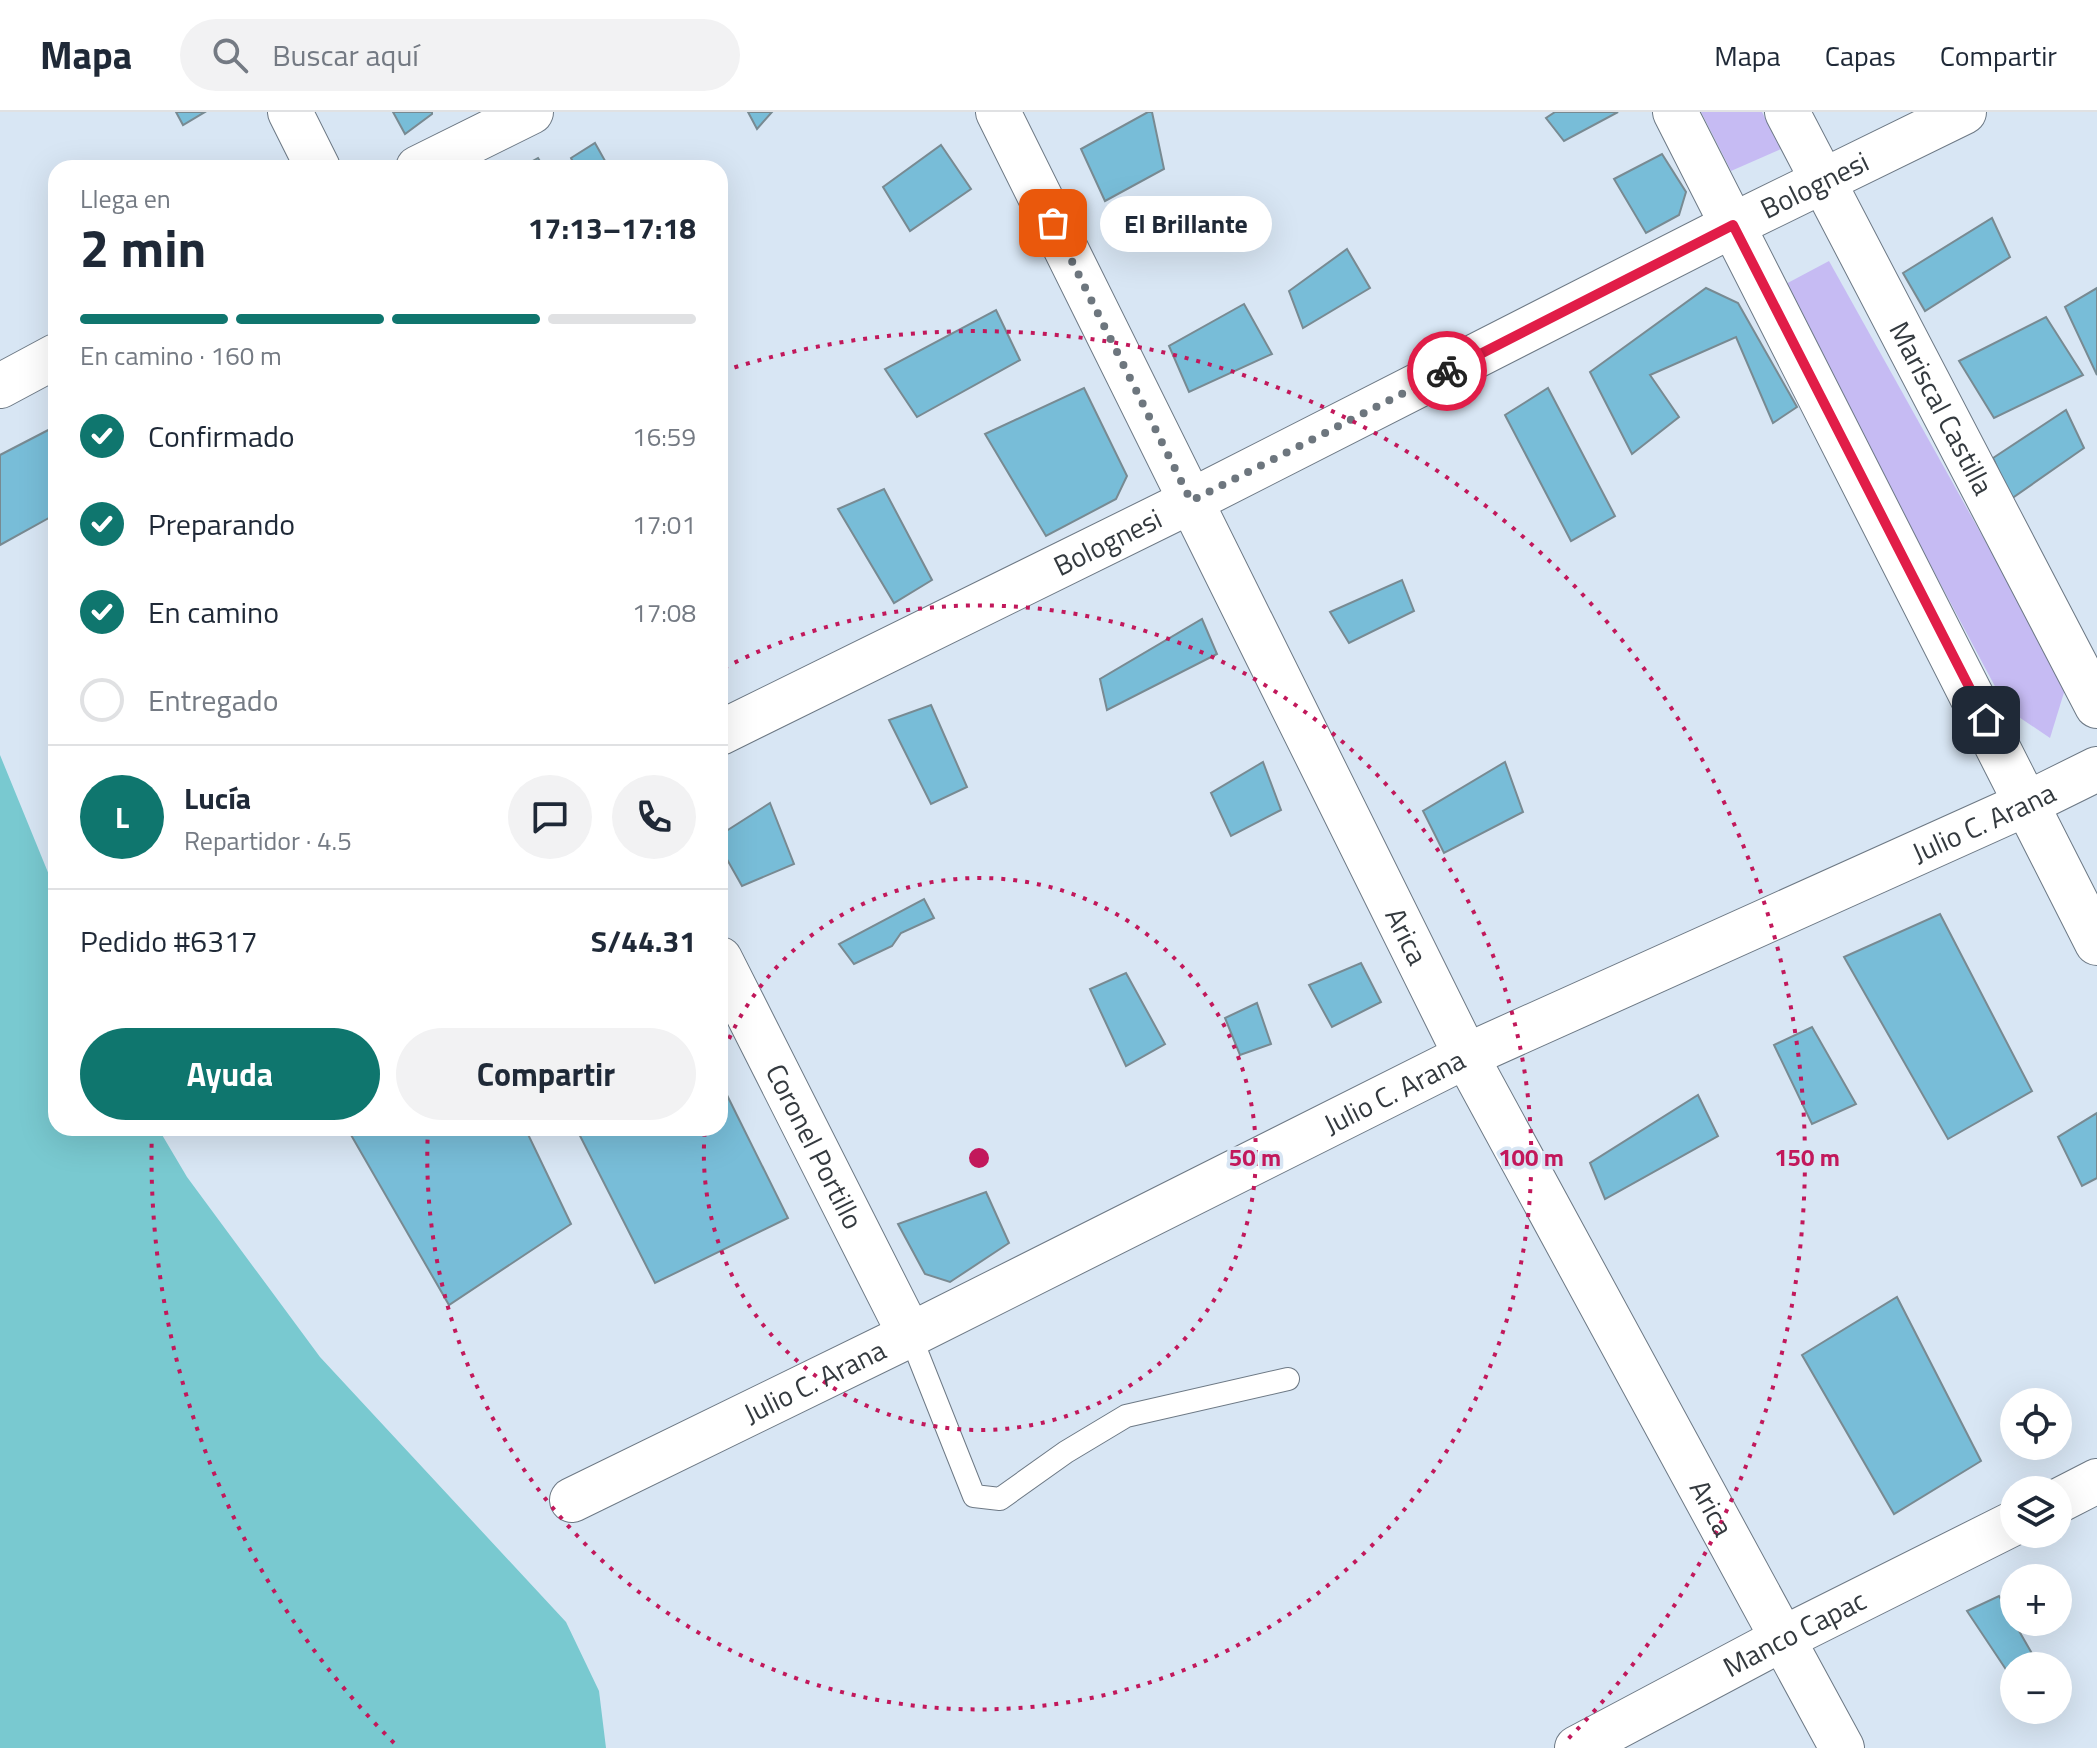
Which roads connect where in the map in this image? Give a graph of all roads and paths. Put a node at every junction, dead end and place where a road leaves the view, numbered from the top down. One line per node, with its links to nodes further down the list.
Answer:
1 (290, 112): 7 (street)
2 (531, 112): 8 (street)
3 (998, 112): 13 (street, Arica)
4 (1675, 112): 10 (street)
5 (1787, 112): 9 (street, Mariscal Castilla)
6 (1964, 112): 9 (street, Bolognesi)
7 (314, 160)
8 (434, 160)
9 (1823, 183): 10 (street, Bolognesi); 14 (street, Mariscal Castilla)
10 (1733, 225): 13 (street, Bolognesi); 17 (street)
11 (48, 360): 12 (street)
12 (0, 386)
13 (1191, 501): 15 (street, Bolognesi); 20 (street, Arica)
14 (2097, 706)
15 (728, 729)
16 (2097, 769): 17 (street, Julio C. Arana)
17 (2028, 803): 18 (street); 20 (street, Julio C. Arana)
18 (2097, 943)
19 (728, 975): 21 (street, Coronel Portillo)
20 (1466, 1056): 21 (street, Julio C. Arana); 27 (street, Arica)
21 (910, 1335): 22 (lane); 25 (street, Julio C. Arana)
22 (1288, 1379)
23 (2097, 1481): 24 (street)
24 (2072, 1494)
25 (572, 1500)
26 (2000, 1530): 27 (street, Manco Capac)
27 (1784, 1638): 28 (street, Manco Capac); 29 (street, Arica)
28 (1577, 1748)
29 (1842, 1748)

